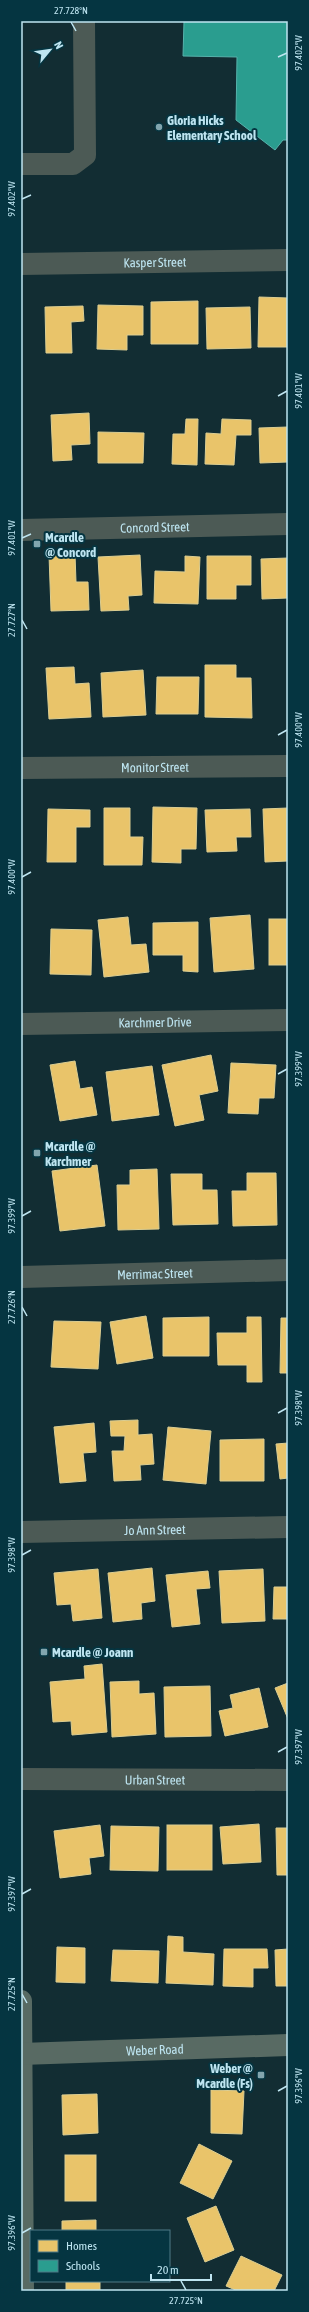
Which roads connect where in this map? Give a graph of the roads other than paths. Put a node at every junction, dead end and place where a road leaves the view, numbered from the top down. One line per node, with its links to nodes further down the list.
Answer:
1 (84, 21): 2 (street)
2 (21, 164)
3 (288, 260): 4 (street, Kasper Street)
4 (21, 264)
5 (288, 524): 6 (street, Concord Street)
6 (21, 530)
7 (288, 766): 8 (street, Monitor Street)
8 (21, 768)
9 (288, 1020): 10 (street, Karchmer Drive)
10 (21, 1024)
11 (288, 1270): 12 (street, Merrimac Street)
12 (21, 1277)
13 (288, 1527): 14 (street, Jo Ann Street)
14 (21, 1532)
15 (21, 1779): 16 (street, Urban Street)
16 (288, 1780)
17 (21, 2001): 19 (main road)
18 (288, 2046): 19 (main road, Weber Road)
19 (21, 2054): 20 (main road)
20 (23, 2291)

